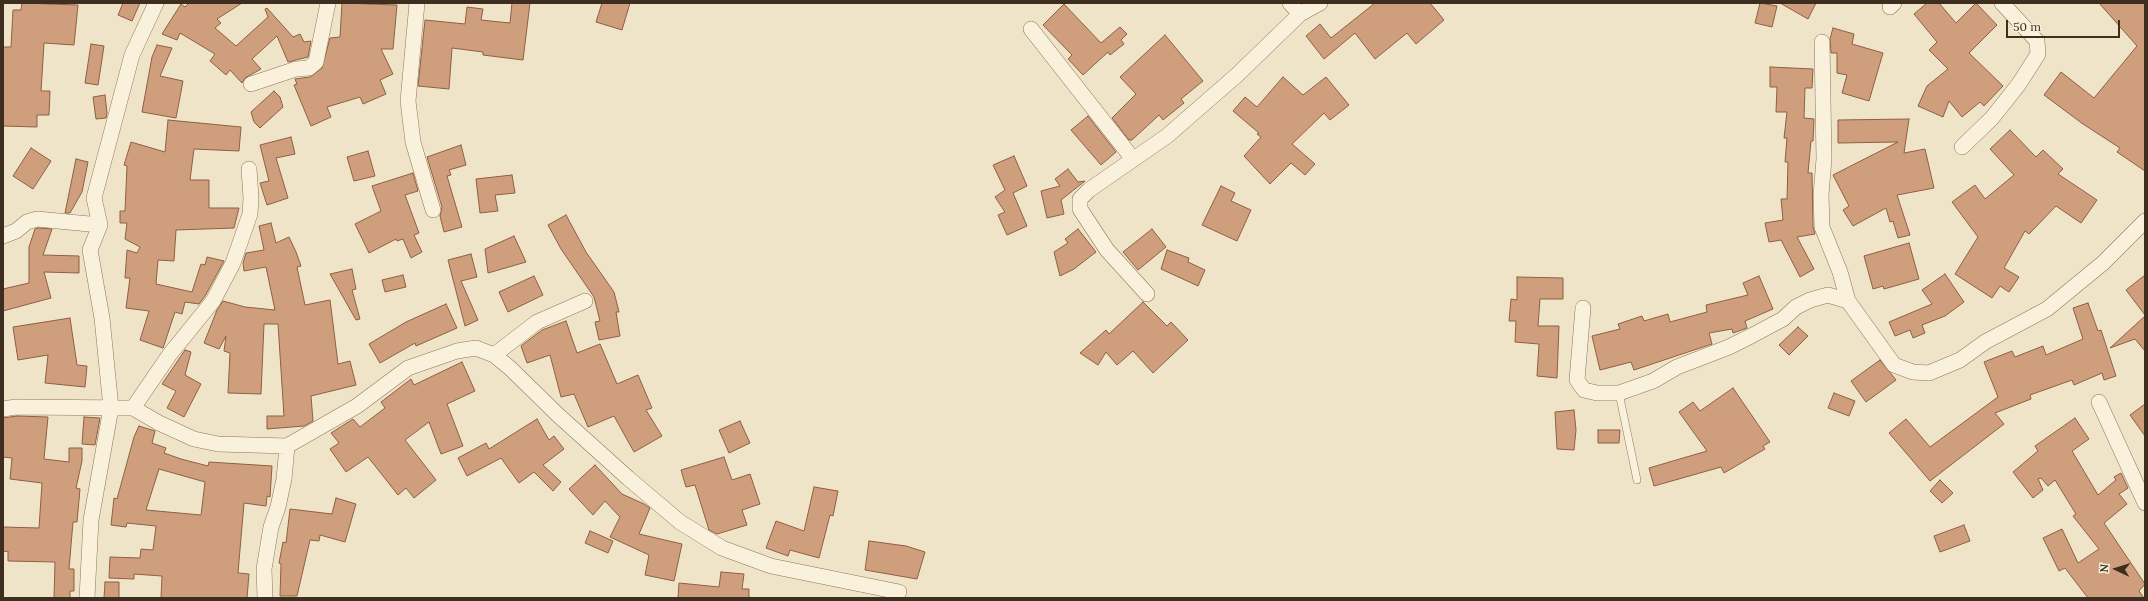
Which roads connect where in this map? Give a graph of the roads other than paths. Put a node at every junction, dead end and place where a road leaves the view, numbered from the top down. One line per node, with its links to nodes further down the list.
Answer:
1 (328, 3): 9 (street)
2 (417, 3): 13 (street)
3 (1320, 3): 6 (street)
4 (2002, 3): 10 (street)
5 (153, 4): 15 (street)
6 (1295, 8): 11 (street)
7 (1032, 29): 11 (street)
8 (1822, 42): 19 (street)
9 (251, 84)
10 (1962, 147)
11 (1133, 159): 17 (street)
12 (249, 169): 25 (street)
13 (433, 210)
14 (2145, 221): 19 (street)
15 (100, 225): 16 (street); 24 (street)
16 (3, 236)
17 (1147, 294)
18 (585, 301): 21 (street)
19 (1848, 301): 22 (street)
20 (1583, 308): 22 (street)
21 (494, 355): 27 (street); 30 (street)
22 (1619, 393): 28 (lane)
23 (2099, 402): 29 (street)
24 (110, 408): 25 (street); 26 (street); 31 (street)
25 (133, 408): 27 (street)
26 (3, 409)
27 (287, 446): 32 (street)
28 (1637, 480)
29 (2145, 504)
30 (899, 592)
31 (87, 598)
32 (265, 598)

